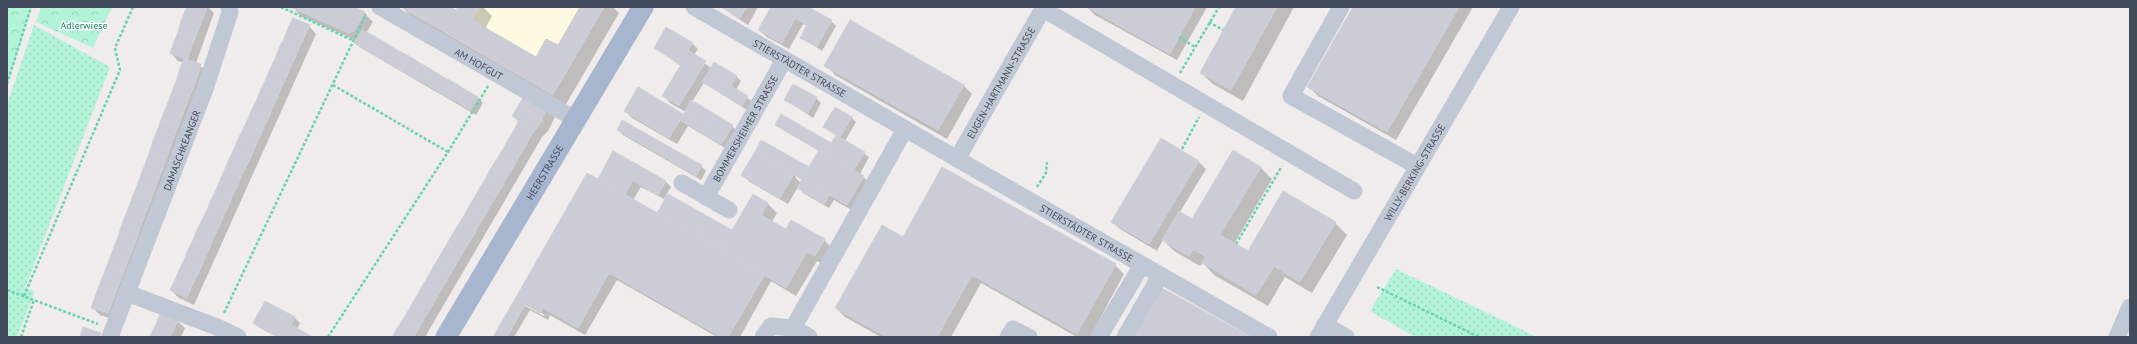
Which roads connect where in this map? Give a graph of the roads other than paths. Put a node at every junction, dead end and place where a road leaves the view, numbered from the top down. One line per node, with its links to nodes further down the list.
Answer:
1 (229, 7): 19 (street, DAMASCHKEANGER)
2 (380, 7): 9 (street, AM HOFGUT)
3 (643, 7): 9 (main road, HEERSTRASSE)
4 (694, 7): 8 (street, STIERSTÄDTER STRASSE)
5 (1341, 7): 12 (street)
6 (1510, 7): 12 (street, WILLY-BERKING-STRASSE)
7 (1044, 8): 11 (street, EUGEN-HARTMANN-STRASSE); 14 (street)
8 (784, 60): 10 (street, STIERSTÄDTER STRASSE); 15 (street, BOMMERSHEIMER STRASSE)
9 (577, 120): 25 (main road, HEERSTRASSE)
10 (905, 129): 11 (street, STIERSTÄDTER STRASSE); 21 (street)
11 (957, 159): 17 (street, STIERSTÄDTER STRASSE)
12 (1417, 166): 22 (street, WILLY-BERKING-STRASSE)
13 (682, 184): 15 (street)
14 (1354, 192)
15 (706, 197): 16 (street)
16 (729, 210)
17 (1142, 265): 18 (street, STIERSTÄDTER STRASSE); 30 (street)
18 (1160, 276): 31 (street); 32 (street, STIERSTÄDTER STRASSE)
19 (127, 293): 23 (street, DAMASCHKEANGER); 24 (street)
20 (2130, 307): 34 (street)
21 (793, 328): 26 (street); 27 (street)
22 (1322, 331): 33 (street)
23 (110, 337)
24 (238, 337)
25 (446, 337)
26 (763, 337)
27 (809, 337)
28 (1008, 337): 29 (street)
29 (1029, 337)
30 (1099, 337)
31 (1125, 337)
32 (1269, 337)
33 (1346, 337)
34 (2117, 337)

